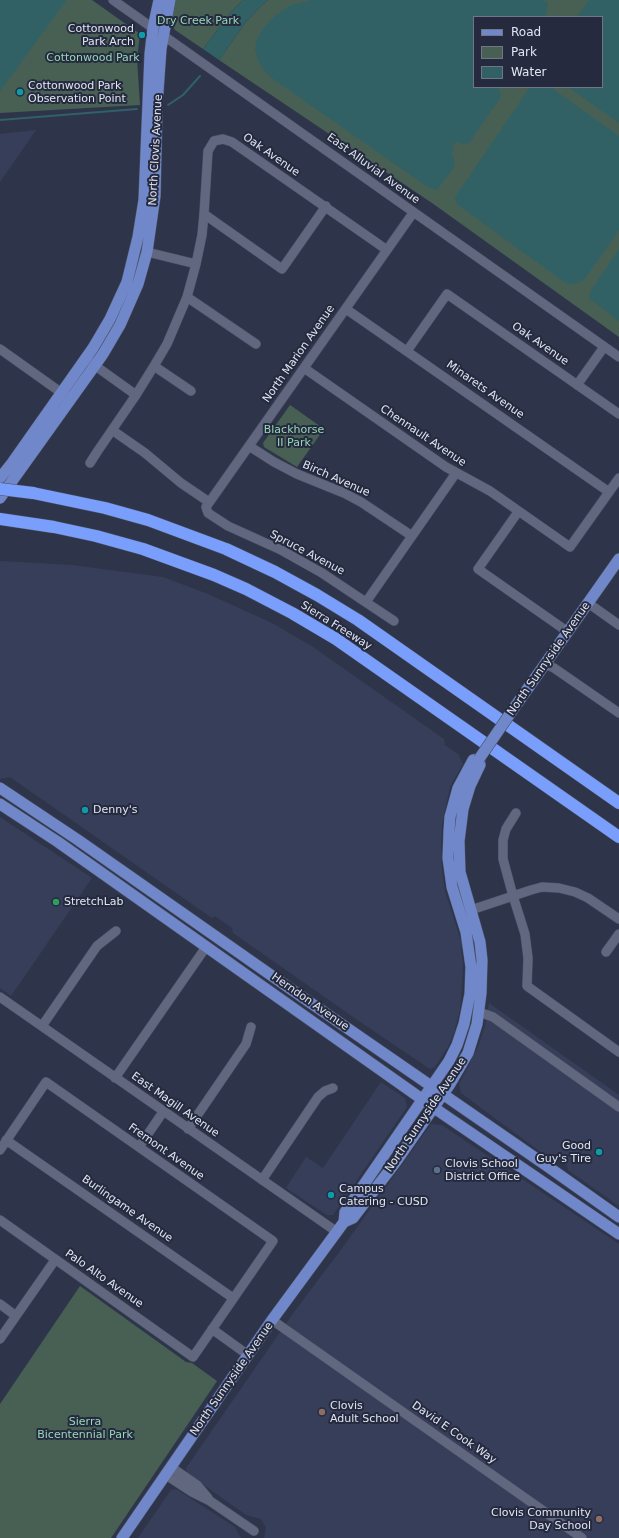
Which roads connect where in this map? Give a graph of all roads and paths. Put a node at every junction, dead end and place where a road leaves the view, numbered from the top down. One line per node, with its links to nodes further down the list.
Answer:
1 (113, 0): 4 (street, East Alluvial Avenue)
2 (158, 0): 4 (main road, North Clovis Avenue)
3 (170, 0): 5 (main road, North Clovis Avenue)
4 (153, 28): 5 (street, East Alluvial Avenue); 6 (main road, North Clovis Avenue)
5 (163, 35): 8 (street, East Alluvial Avenue); 11 (main road, North Clovis Avenue)
6 (145, 189): 11 (main road); 20 (main road, North Clovis Avenue)
7 (326, 206): 9 (street); 9 (street, Oak Avenue); 10 (street, Oak Avenue)
8 (413, 213): 10 (street, North Marion Avenue); 16 (street, East Alluvial Avenue)
9 (204, 214): 12 (street)
10 (388, 250): 14 (street, North Marion Avenue)
11 (147, 252): 12 (street); 20 (main road, North Clovis Avenue)
12 (196, 264): 13 (street)
13 (187, 297): 15 (street); 21 (street)
14 (346, 309): 18 (street, Minarets Avenue); 22 (street, North Marion Avenue)
15 (256, 344)
16 (604, 347): 19 (street, East Alluvial Avenue); 23 (street)
17 (0, 349): 26 (street)
18 (408, 351): 23 (street, Oak Avenue); 35 (street, Minarets Avenue)
19 (619, 357)
20 (90, 363): 25 (street); 26 (main road, North Clovis Avenue)
21 (154, 366): 24 (street); 25 (street)
22 (304, 368): 29 (street, North Marion Avenue); 31 (street, Chennault Avenue)
23 (577, 385): 27 (street, Oak Avenue)
24 (191, 391)
25 (136, 395): 28 (street)
26 (66, 397): 32 (main road, North Clovis Avenue); 36 (main road, North Clovis Avenue)
27 (619, 414)
28 (112, 430): 30 (street); 37 (street, Spruce Avenue)
29 (250, 446): 37 (street, North Marion Avenue); 40 (street, Birch Avenue)
30 (90, 463)
31 (456, 473): 38 (street, Chennault Avenue); 40 (street)
32 (0, 478)
33 (619, 478): 35 (street)
34 (0, 490): 52 (highway, Sierra Freeway, bridge)
35 (609, 492): 38 (street, Chennault Avenue)
36 (0, 498)
37 (207, 506): 42 (street, Spruce Avenue)
38 (518, 512): 46 (street)
39 (0, 519): 56 (highway, Sierra Freeway)
40 (412, 536): 42 (street)
41 (619, 559): 43 (main road, North Sunnyside Avenue)
42 (366, 602): 44 (street, Spruce Avenue)
43 (588, 603): 45 (street); 46 (main road, North Sunnyside Avenue)
44 (394, 622)
45 (619, 625)
46 (568, 632): 47 (main road, North Sunnyside Avenue)
47 (545, 664): 48 (street); 49 (main road, North Sunnyside Avenue, bridge)
48 (619, 713)
49 (479, 759): 50 (main road, North Sunnyside Avenue); 58 (main road, North Sunnyside Avenue)
50 (461, 781): 55 (main road, North Sunnyside Avenue); 58 (main road)
51 (3, 792): 57 (main road, Herndon Avenue)
52 (619, 803)
53 (0, 804): 57 (main road); 59 (main road, Herndon Avenue)
54 (516, 813): 60 (street)
55 (449, 831): 61 (main road); 64 (main road, North Sunnyside Avenue)
56 (619, 837)
57 (78, 840): 66 (main road, Herndon Avenue)
58 (459, 859): 61 (main road, North Sunnyside Avenue)
59 (115, 883): 66 (main road); 67 (main road, Herndon Avenue)
60 (512, 896): 61 (street); 62 (street); 74 (street)
61 (471, 910): 71 (main road, North Sunnyside Avenue)
62 (619, 919)
63 (116, 931): 72 (street)
64 (466, 932): 71 (main road); 76 (main road, North Sunnyside Avenue)
65 (619, 934): 68 (street)
66 (217, 938): 70 (main road, Herndon Avenue)
67 (206, 947): 70 (main road); 75 (street); 79 (main road, Herndon Avenue)
68 (606, 952)
69 (0, 997): 72 (street, East Magill Avenue)
70 (305, 999): 76 (main road, Herndon Avenue)
71 (479, 1012): 78 (main road, North Sunnyside Avenue); 80 (street)
72 (42, 1026): 75 (street, East Magill Avenue)
73 (251, 1027): 83 (street)
74 (619, 1052)
75 (115, 1078): 82 (street, East Magill Avenue)
76 (432, 1086): 78 (main road, Herndon Avenue); 79 (main road, North Sunnyside Avenue)
77 (333, 1088): 88 (street)
78 (443, 1094): 81 (main road, North Sunnyside Avenue); 90 (main road, Herndon Avenue)
79 (423, 1099): 81 (main road, Herndon Avenue); 87 (main road, North Sunnyside Avenue)
80 (619, 1106)
81 (434, 1107): 89 (main road, North Sunnyside Avenue); 93 (main road, Herndon Avenue)
82 (163, 1112): 83 (street, East Magill Avenue); 85 (street)
83 (188, 1129): 88 (street, East Magill Avenue)
84 (6, 1140): 85 (street, Fremont Avenue); 86 (street); 96 (street, Burlingame Avenue)
85 (139, 1147): 96 (street, Fremont Avenue)
86 (0, 1150)
87 (377, 1165): 89 (main road); 92 (main road, North Sunnyside Avenue)
88 (262, 1180): 94 (street, East Magill Avenue)
89 (364, 1202): 92 (main road, North Sunnyside Avenue)
90 (619, 1217)
91 (0, 1220): 95 (street, Palo Alto Avenue)
92 (344, 1222): 94 (main road, North Sunnyside Avenue)
93 (616, 1231)
94 (336, 1232): 99 (main road, North Sunnyside Avenue)
95 (55, 1260): 98 (street); 100 (street, Palo Alto Avenue)
96 (233, 1298): 100 (street)
97 (0, 1304): 98 (street)
98 (16, 1316): 101 (street)
99 (272, 1320): 102 (main road, North Sunnyside Avenue); 106 (street, David E Cook Way)
100 (212, 1329): 102 (street)
101 (0, 1339)
102 (248, 1355): 103 (main road, North Sunnyside Avenue)
103 (169, 1471): 104 (street); 105 (main road, North Sunnyside Avenue)
104 (254, 1531)
105 (122, 1538)
106 (582, 1538)

